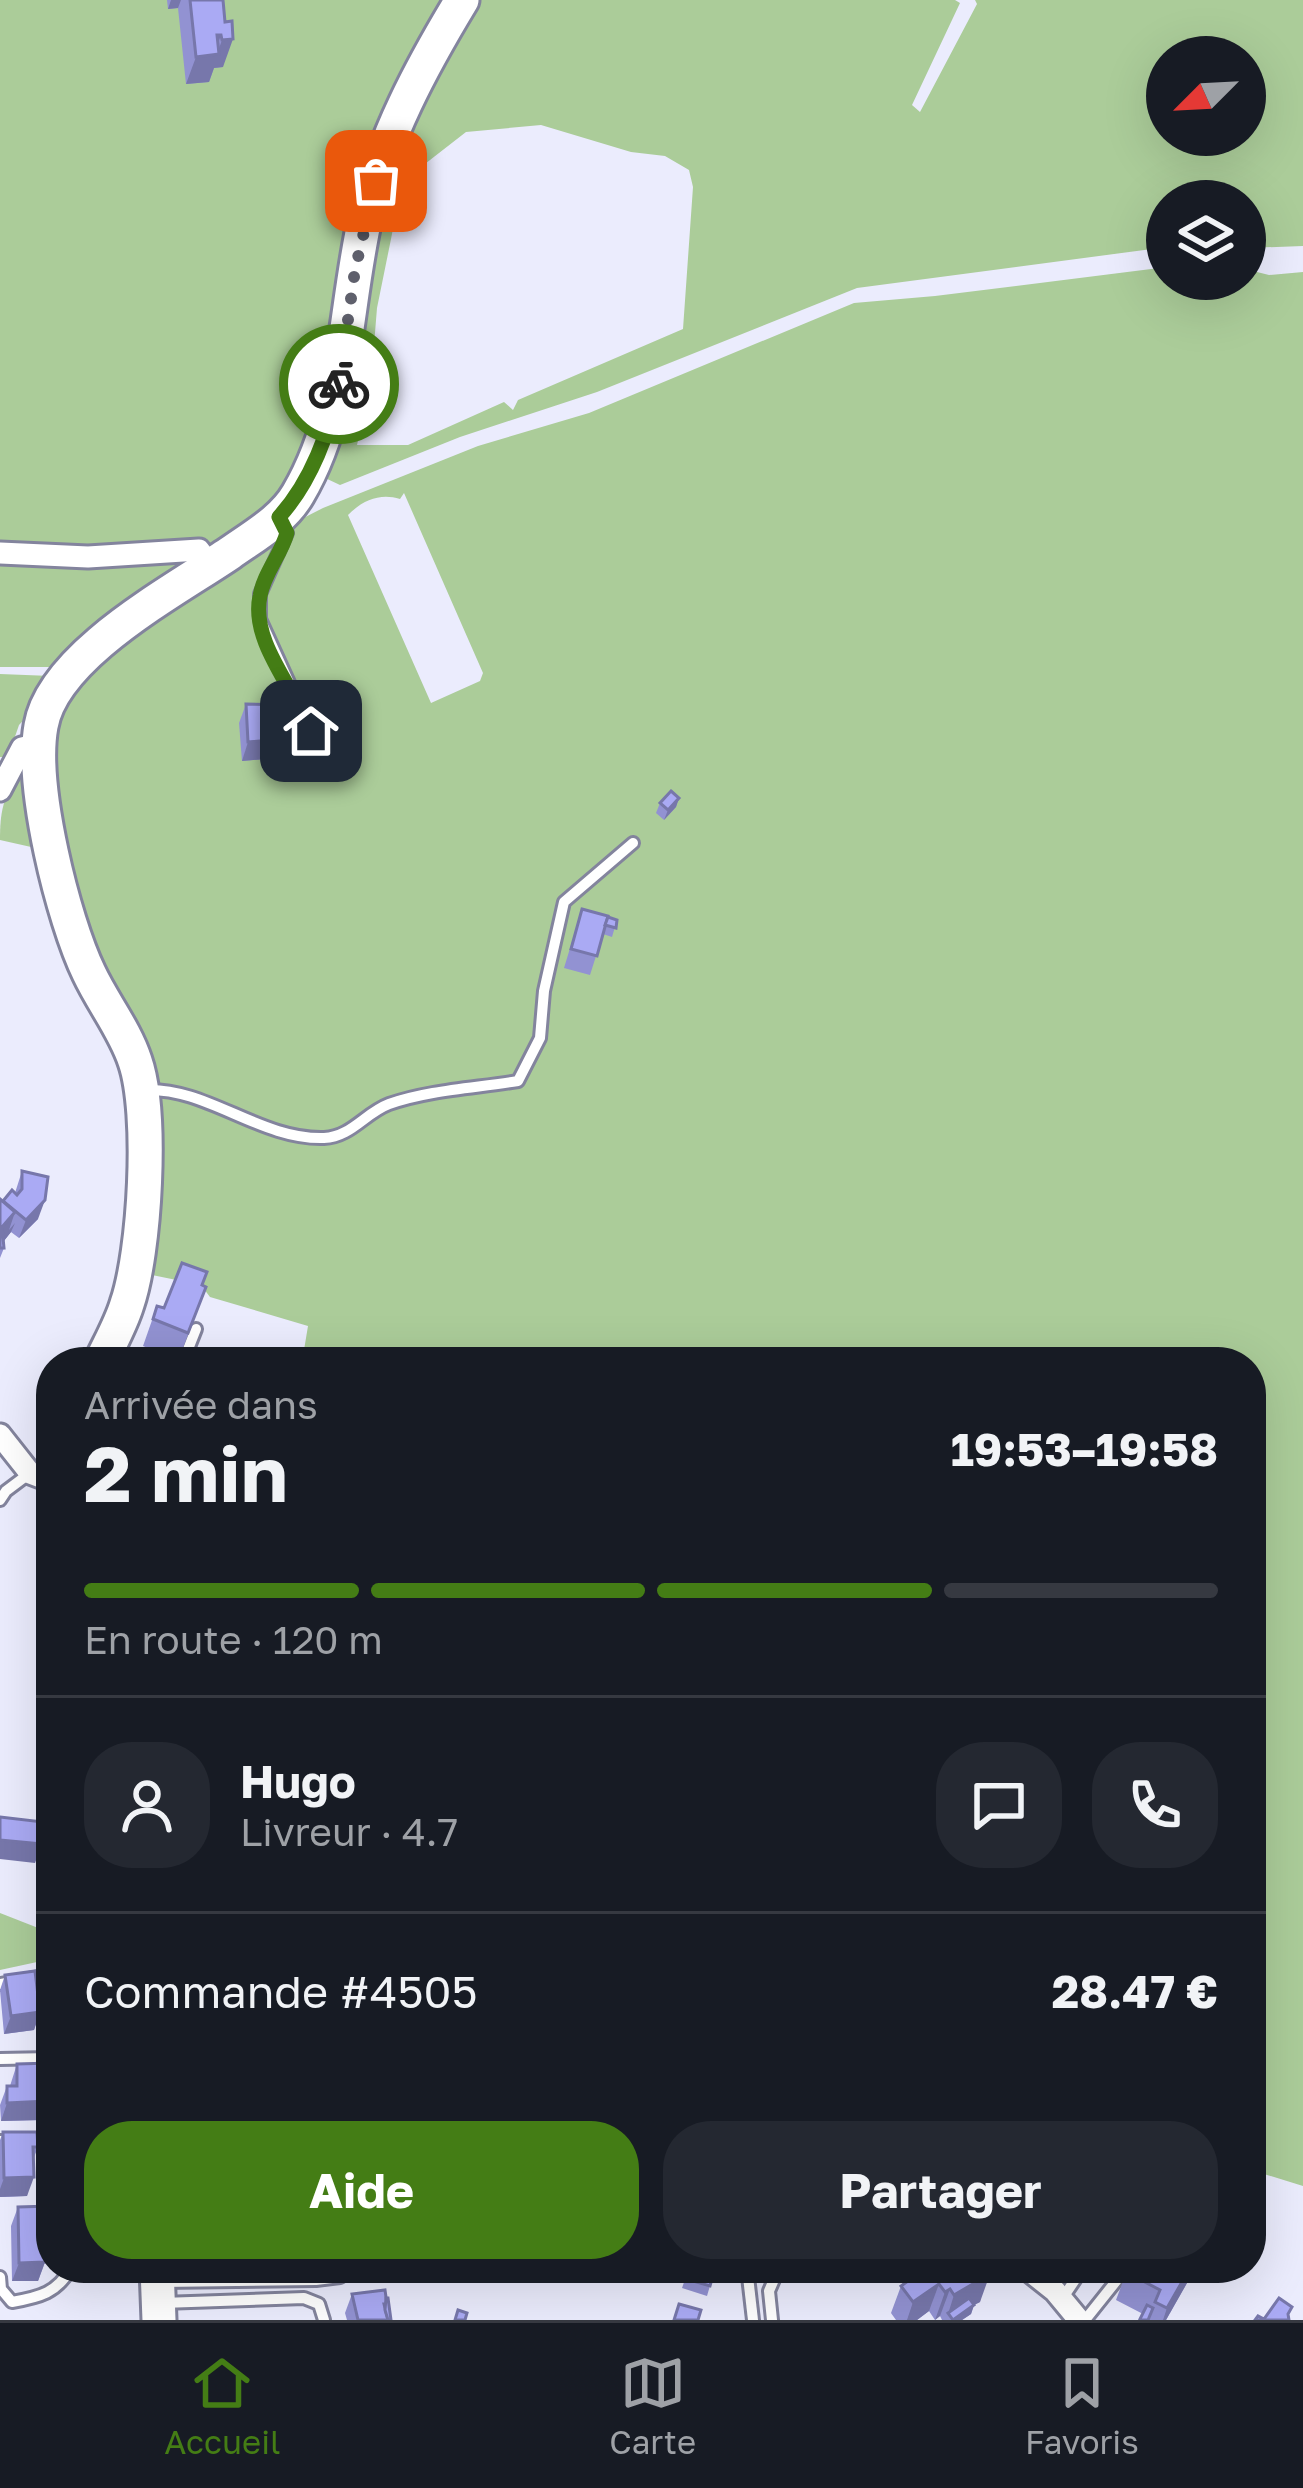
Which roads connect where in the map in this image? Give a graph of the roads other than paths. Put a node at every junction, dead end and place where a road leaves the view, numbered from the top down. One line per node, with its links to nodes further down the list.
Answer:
1 (462, 0): 2 (street)
2 (289, 506): 4 (street); 5 (lane)
3 (0, 554): 4 (street)
4 (211, 566): 6 (street)
5 (311, 731)
6 (39, 744): 7 (street); 9 (street)
7 (0, 790)
8 (633, 844): 9 (lane)
9 (142, 1090): 11 (street)
10 (196, 1329): 12 (lane)
11 (108, 1347)
12 (189, 1347)
13 (0, 1435): 14 (street)
14 (36, 1473)
15 (36, 1479): 16 (lane)
16 (0, 1500)
17 (10, 1826): 18 (lane)
18 (36, 1829)
19 (36, 1978): 20 (lane)
20 (0, 1984)
21 (36, 2058): 22 (lane)
22 (0, 2059)
23 (0, 2141): 24 (lane)
24 (36, 2142)
25 (0, 2277): 26 (lane)
26 (62, 2283)
27 (216, 2283): 33 (lane)
28 (749, 2283): 36 (lane)
29 (773, 2283): 37 (lane)
30 (1043, 2283): 34 (street)
31 (1073, 2283): 34 (lane)
32 (1115, 2283): 38 (lane)
33 (149, 2285): 35 (lane)
34 (1062, 2299): 38 (street)
35 (324, 2320)
36 (753, 2320)
37 (772, 2320)
38 (1082, 2320)

